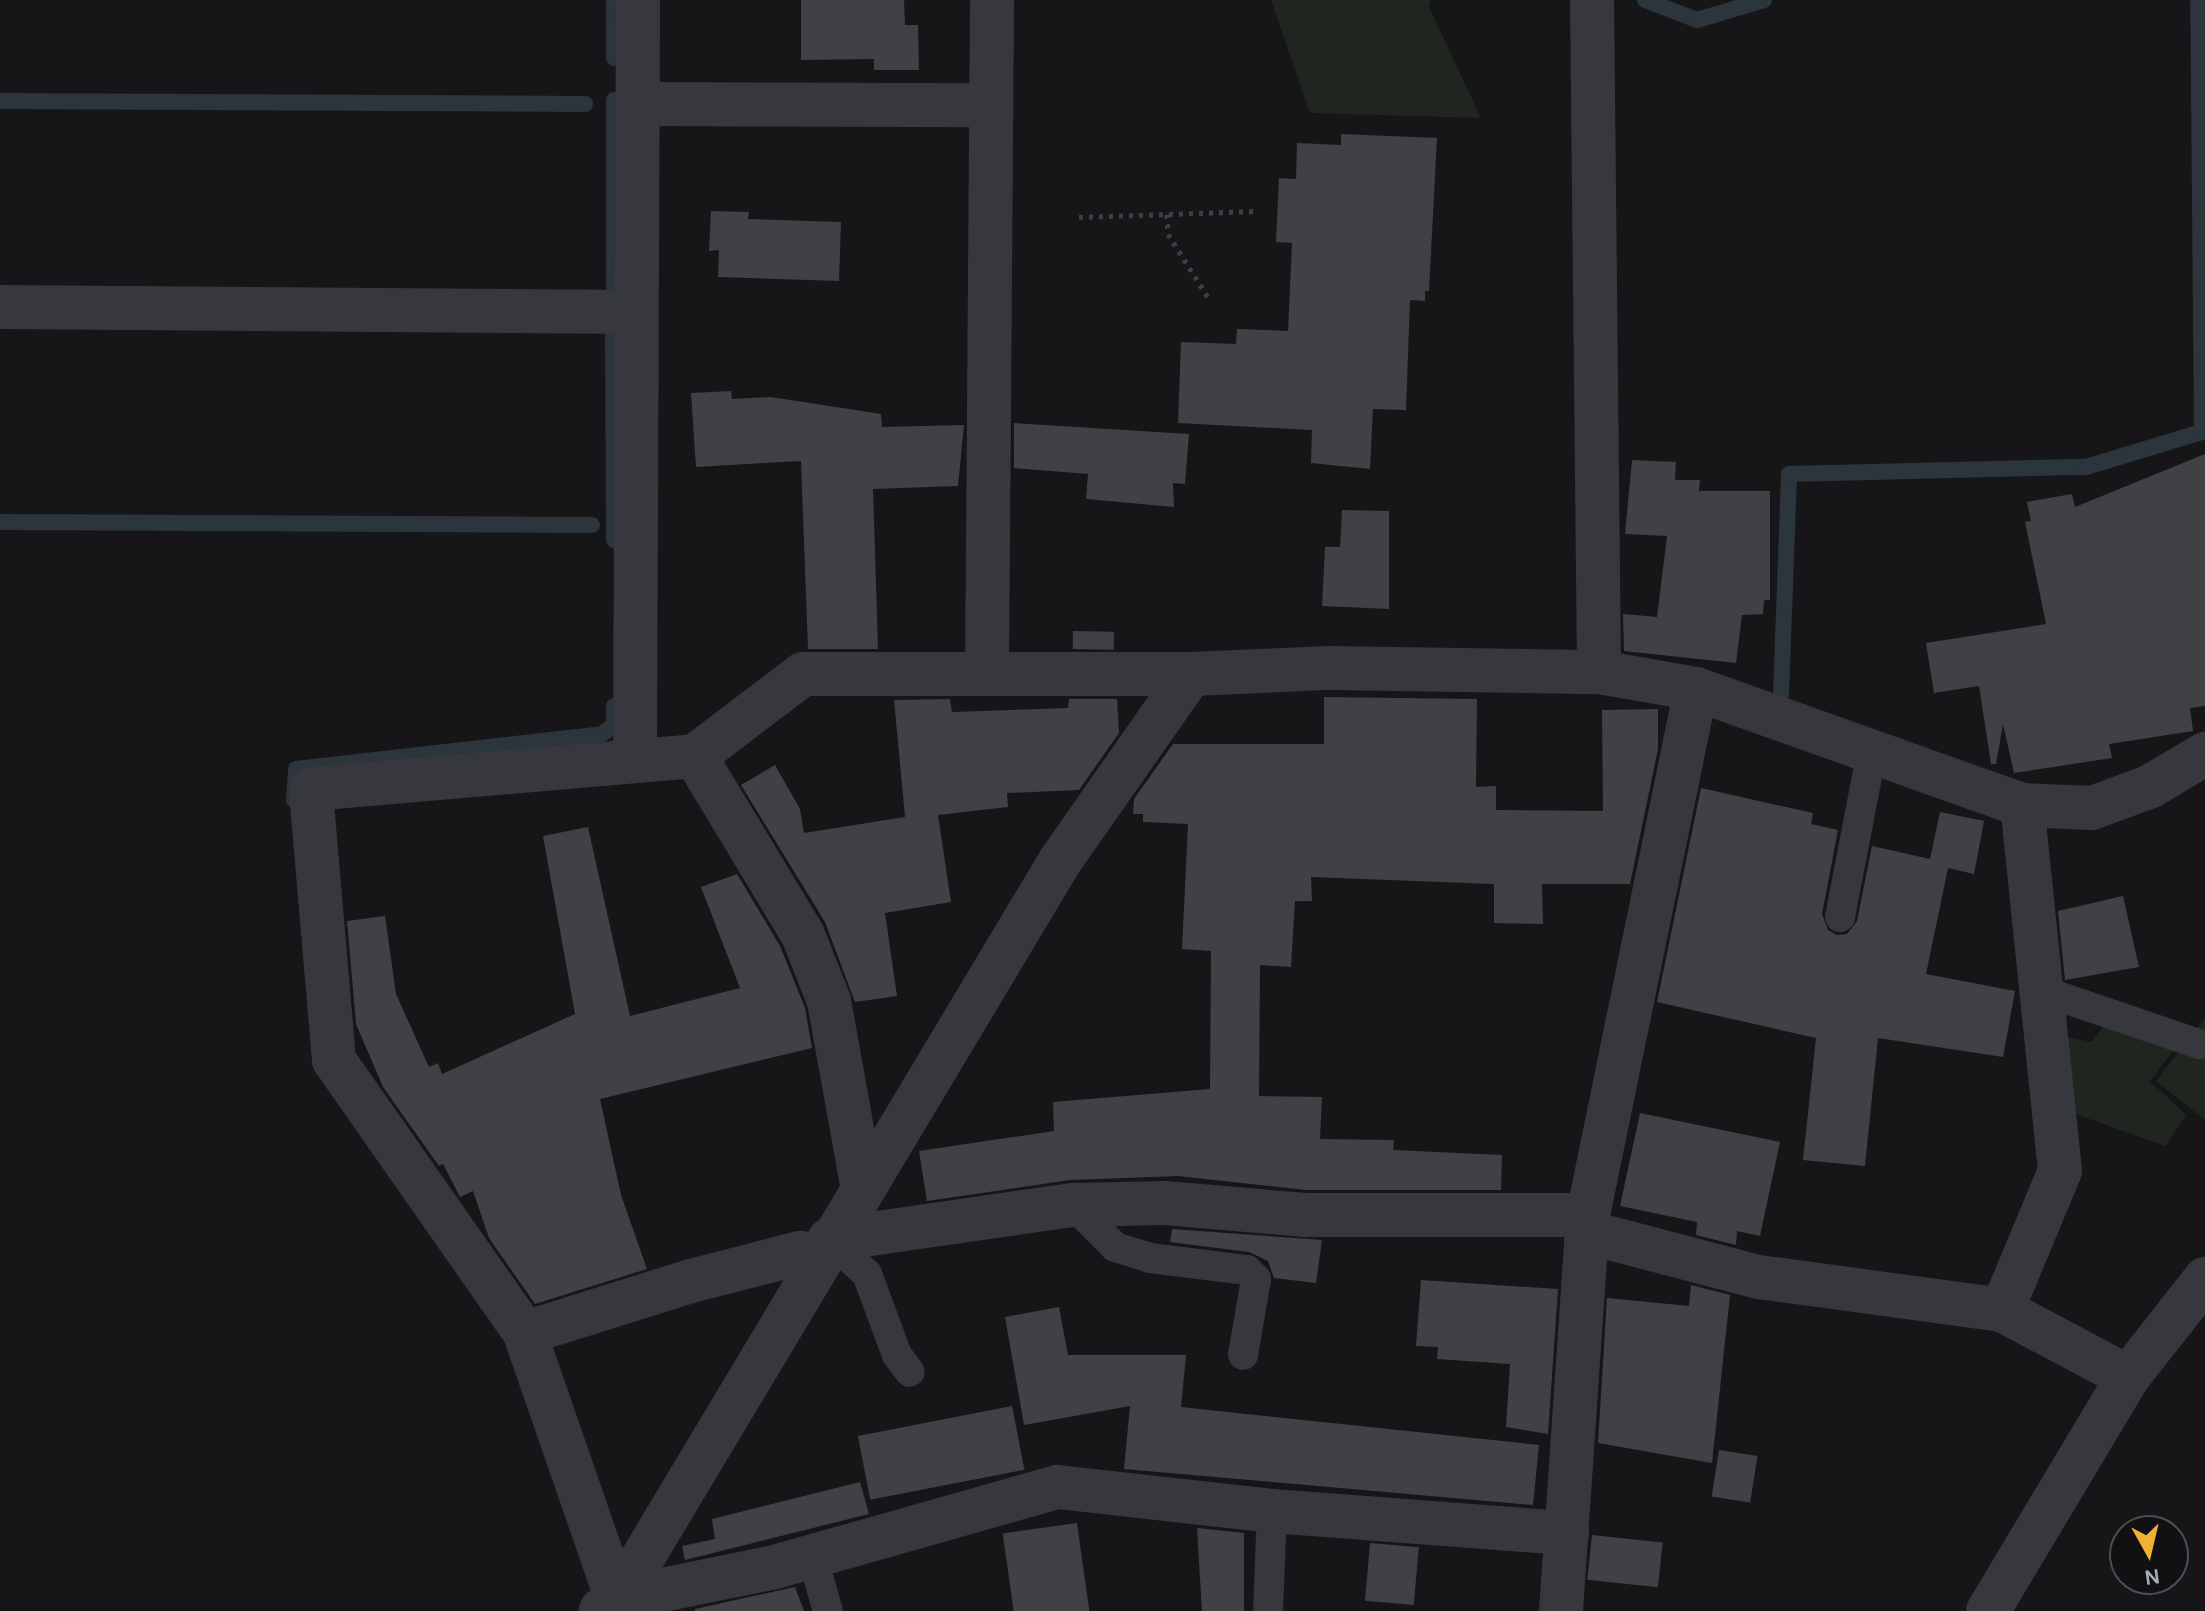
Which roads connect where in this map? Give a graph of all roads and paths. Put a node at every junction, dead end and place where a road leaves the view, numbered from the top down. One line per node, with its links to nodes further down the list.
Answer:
1 (638, 0): 4 (street)
2 (992, 0): 5 (street)
3 (1592, 0): 12 (street)
4 (637, 104): 5 (street); 11 (street)
5 (991, 105): 13 (street)
6 (1258, 211): 7 (path)
7 (1167, 214): 8 (path); 9 (path)
8 (1079, 217)
9 (1211, 302)
10 (0, 307): 11 (street)
11 (635, 312): 19 (street)
12 (1599, 672): 14 (street); 15 (street)
13 (987, 674): 14 (street); 18 (street)
14 (1191, 674): 24 (street)
15 (1696, 689): 16 (street); 26 (street)
16 (1872, 751): 20 (street); 21 (lane)
17 (2205, 754): 20 (street)
18 (695, 756): 19 (street); 24 (street)
19 (635, 758): 30 (street)
20 (2022, 805): 22 (street)
21 (1840, 917)
22 (2043, 991): 23 (lane); 29 (street)
23 (2199, 1044)
24 (862, 1184): 27 (street)
25 (1073, 1205): 26 (street); 27 (street); 31 (lane)
26 (1587, 1223): 29 (street); 35 (street)
27 (824, 1248): 30 (street); 32 (lane); 37 (street)
28 (2205, 1279): 33 (street)
29 (2002, 1310): 33 (street)
30 (525, 1333): 37 (street)
31 (1243, 1355)
32 (910, 1372)
33 (2128, 1377): 41 (street)
34 (1272, 1511): 35 (street); 36 (street); 39 (lane)
35 (1567, 1533): 40 (street)
36 (812, 1556): 37 (street); 38 (lane)
37 (613, 1607)
38 (828, 1611)
39 (1268, 1611)
40 (1561, 1611)
41 (1988, 1611)

